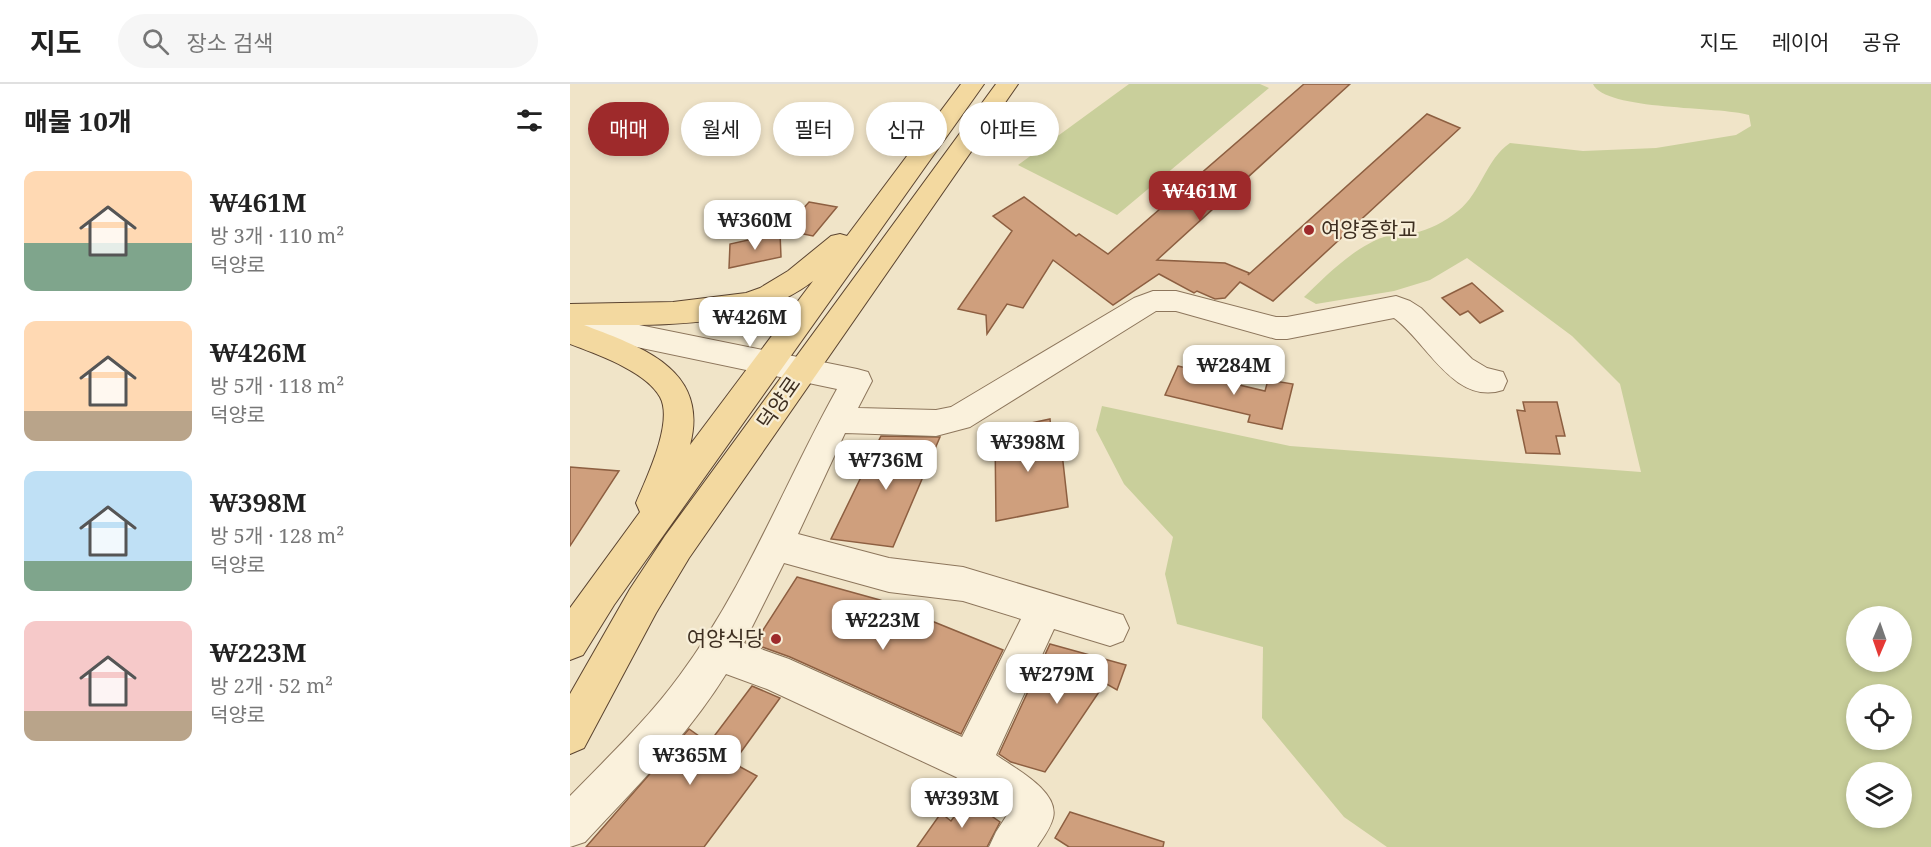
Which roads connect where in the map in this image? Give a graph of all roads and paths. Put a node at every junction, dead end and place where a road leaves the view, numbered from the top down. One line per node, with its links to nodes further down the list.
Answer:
1 (973, 84): 3 (main road, 덕양로)
2 (1007, 84): 8 (main road, 덕양로)
3 (897, 188): 4 (main road); 7 (main road, 덕양로)
4 (570, 315)
5 (570, 322): 7 (street)
6 (570, 333): 12 (main road)
7 (770, 361): 8 (street); 12 (main road, 덕양로)
8 (803, 369): 10 (street); 17 (main road, 덕양로)
9 (1492, 381): 10 (street)
10 (835, 420): 11 (street)
11 (777, 544): 13 (street); 16 (street)
12 (635, 546): 15 (main road, 덕양로)
13 (1045, 608): 14 (street); 18 (street)
14 (1110, 628)
15 (570, 642)
16 (718, 652): 18 (street); 19 (street)
17 (570, 734)
18 (971, 762): 20 (street)
19 (570, 827)
20 (1011, 847)

